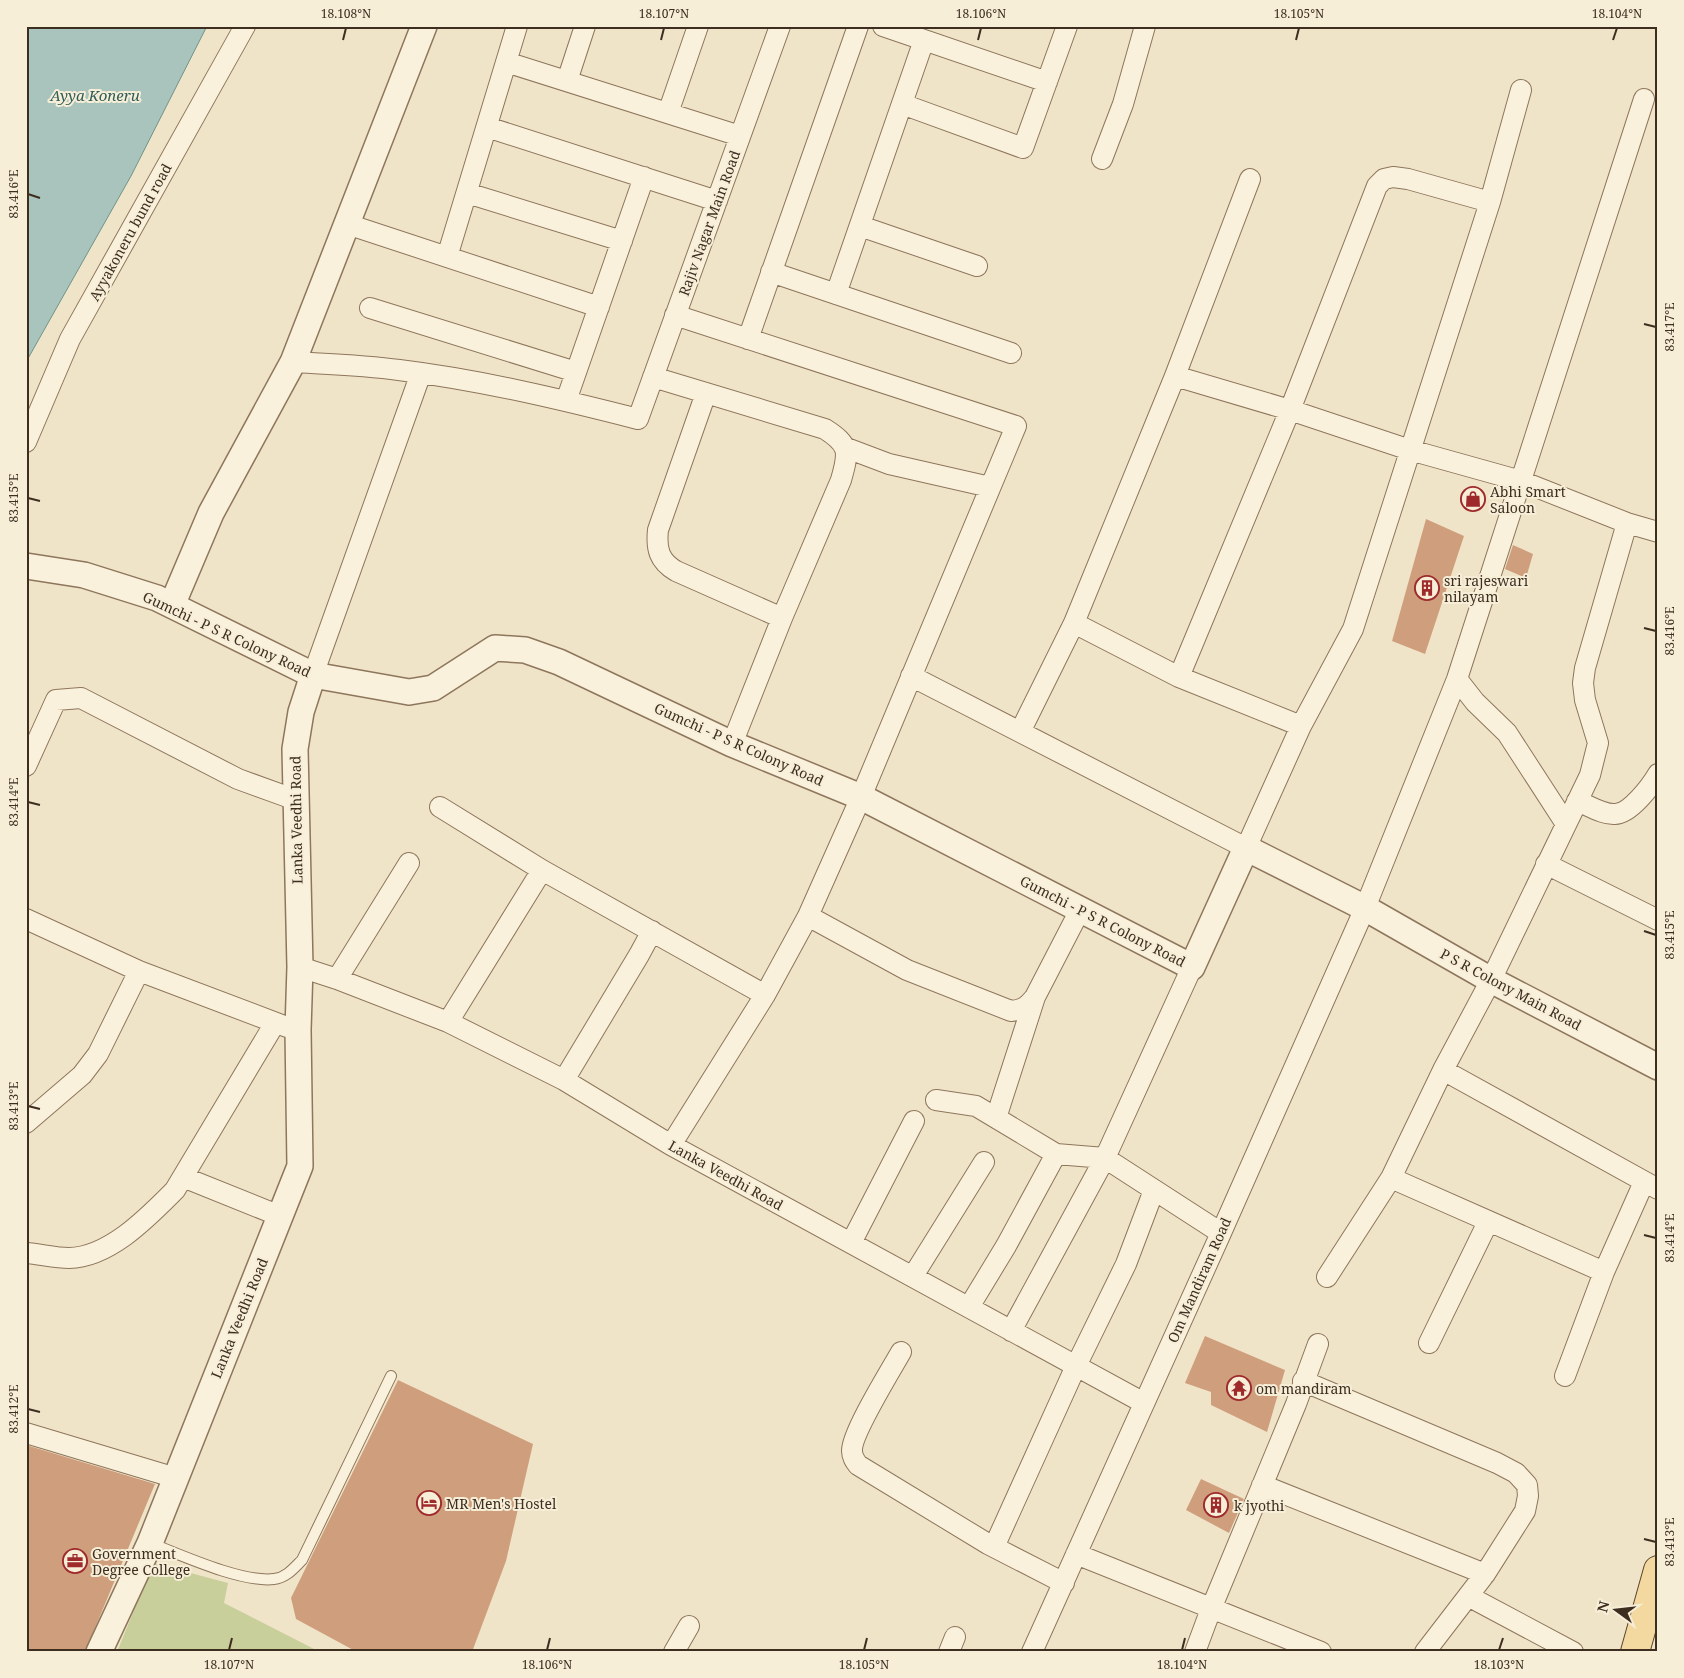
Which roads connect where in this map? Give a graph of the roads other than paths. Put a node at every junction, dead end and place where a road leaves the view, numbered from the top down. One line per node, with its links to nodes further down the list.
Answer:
1 (245, 26): 47 (street, Ayyakoneru bund road)
2 (424, 26): 27 (street)
3 (517, 26): 12 (street)
4 (585, 26): 13 (street)
5 (698, 26): 18 (street)
6 (780, 26): 20 (street, Rajiv Nagar Main Road)
7 (858, 26): 32 (street)
8 (883, 26): 11 (street)
9 (1067, 26): 14 (street)
10 (1145, 26): 21 (street)
11 (924, 40): 14 (street); 17 (street)
12 (506, 62): 13 (street); 19 (street)
13 (567, 81): 18 (street)
14 (1047, 82): 17 (street)
15 (1521, 90): 26 (street)
16 (1644, 99): 50 (street, Om Mandiram Road)
17 (902, 104): 28 (street)
18 (668, 113): 20 (street)
19 (487, 127): 22 (street); 24 (street)
20 (740, 136): 25 (street, Rajiv Nagar Main Road)
21 (1102, 159)
22 (644, 177): 25 (street); 29 (street)
23 (1250, 179): 42 (street)
24 (467, 193): 29 (street); 30 (street)
25 (717, 201): 36 (street, Rajiv Nagar Main Road)
26 (1490, 202): 46 (street); 49 (street)
27 (347, 224): 30 (street); 39 (street)
28 (860, 226): 31 (street); 33 (street)
29 (622, 241): 34 (street)
30 (448, 257): 34 (street)
31 (977, 266)
32 (771, 272): 33 (street); 37 (street)
33 (836, 294): 38 (street)
34 (599, 307): 40 (street)
35 (370, 308): 40 (street)
36 (675, 315): 37 (street); 43 (street, Rajiv Nagar Main Road)
37 (748, 339): 51 (street)
38 (1011, 353)
39 (293, 362): 41 (street); 55 (street)
40 (576, 372): 45 (street)
41 (421, 373): 45 (street); 58 (street)
42 (1175, 376): 46 (street); 57 (street)
43 (653, 377): 44 (street); 45 (street, Rajiv Nagar Main Road)
44 (706, 393): 48 (street); 56 (street)
45 (566, 401)
46 (1290, 410): 49 (street); 60 (street)
47 (26, 442)
48 (844, 447): 51 (street); 56 (street)
49 (1410, 450): 50 (street); 62 (street)
50 (1521, 481): 52 (street); 61 (street, Om Mandiram Road)
51 (990, 487): 59 (street)
52 (1627, 523): 53 (street); 69 (street)
53 (1658, 532)
54 (26, 566): 55 (street, Gumchi - P S R Colony Road)
55 (172, 605): 58 (street, Gumchi - P S R Colony Road)
56 (782, 618): 64 (street)
57 (1074, 623): 60 (street); 63 (street)
58 (313, 674): 64 (street, Gumchi - P S R Colony Road); 68 (street, Lanka Veedhi Road)
59 (912, 676): 63 (street); 67 (street)
60 (1179, 677): 62 (street)
61 (1457, 680): 71 (street); 76 (street, Om Mandiram Road)
62 (1301, 726): 72 (street)
63 (1020, 732): 72 (street)
64 (732, 744): 67 (street, Gumchi - P S R Colony Road)
65 (26, 766): 68 (street)
66 (1658, 774): 69 (street)
67 (862, 797): 77 (street, Gumchi - P S R Colony Road); 78 (street)
68 (296, 800): 82 (street, Lanka Veedhi Road)
69 (1577, 801): 71 (street)
70 (440, 807): 75 (street)
71 (1566, 824): 74 (street)
72 (1246, 848): 76 (street); 83 (street, Gumchi - P S R Colony Road)
73 (409, 863): 85 (street)
74 (1546, 864): 80 (street); 86 (street)
75 (542, 870): 81 (street); 89 (street)
76 (1365, 908): 86 (street, P S R Colony Main Road); 109 (street, Om Mandiram Road)
77 (1080, 910): 83 (street, Gumchi - P S R Colony Road); 88 (street)
78 (808, 916): 87 (street); 88 (street)
79 (26, 919): 84 (street)
80 (1658, 920)
81 (652, 931): 87 (street); 94 (street)
82 (300, 967): 85 (street, Lanka Veedhi Road); 91 (street, Lanka Veedhi Road)
83 (1192, 967): 101 (street)
84 (140, 971): 90 (street); 98 (street)
85 (337, 979): 89 (street, Lanka Veedhi Road)
86 (1491, 980): 92 (street, P S R Colony Main Road); 93 (street)
87 (765, 995): 99 (street)
88 (1035, 997): 96 (street)
89 (448, 1022): 94 (street, Lanka Veedhi Road)
90 (274, 1023): 91 (street); 103 (street)
91 (298, 1030): 107 (street, Lanka Veedhi Road)
92 (1657, 1063)
93 (1443, 1070): 104 (street); 105 (street)
94 (564, 1080): 99 (street, Lanka Veedhi Road)
95 (936, 1100): 96 (street)
96 (996, 1118): 100 (street)
97 (914, 1122): 110 (street)
98 (26, 1123)
99 (671, 1145): 110 (street, Lanka Veedhi Road)
100 (1056, 1154): 101 (street); 115 (street)
101 (1105, 1158): 106 (street); 116 (street)
102 (984, 1162): 113 (street)
103 (183, 1177): 107 (street); 111 (street)
104 (1391, 1178): 108 (street); 114 (street)
105 (1651, 1185): 112 (street)
106 (1154, 1190): 109 (street); 120 (street)
107 (280, 1216): 126 (street, Lanka Veedhi Road)
108 (1488, 1222): 112 (street); 117 (street)
109 (1221, 1233): 124 (street, Om Mandiram Road)
110 (851, 1243): 113 (street, Lanka Veedhi Road)
111 (26, 1253)
112 (1604, 1272): 122 (street)
113 (913, 1276): 115 (street, Lanka Veedhi Road)
114 (1327, 1277)
115 (969, 1307): 116 (street, Lanka Veedhi Road)
116 (1012, 1331): 120 (street, Lanka Veedhi Road)
117 (1429, 1343)
118 (1318, 1344): 123 (street)
119 (901, 1352): 129 (street)
120 (1076, 1366): 124 (street, Lanka Veedhi Road); 129 (street)
121 (392, 1376): 128 (lane)
122 (1565, 1376)
123 (1304, 1381): 127 (street); 132 (street)
124 (1144, 1403): 130 (street, Om Mandiram Road)
125 (26, 1433): 126 (street)
126 (176, 1478): 128 (street, Lanka Veedhi Road)
127 (1262, 1485): 132 (street); 135 (street)
128 (150, 1543): 137 (street, Lanka Veedhi Road)
129 (994, 1547): 133 (street)
130 (1076, 1554): 133 (street, Om Mandiram Road); 135 (street)
131 (1658, 1570): 144 (main road)
132 (1485, 1574): 134 (street)
133 (1064, 1583): 139 (street, Om Mandiram Road)
134 (1468, 1596): 142 (street); 143 (street)
135 (1211, 1609): 140 (street); 141 (street)
136 (690, 1626): 138 (street)
137 (99, 1652)
138 (674, 1652)
139 (1032, 1652)
140 (1195, 1652)
141 (1321, 1652)
142 (1425, 1652)
143 (1573, 1652)
144 (1635, 1652)

